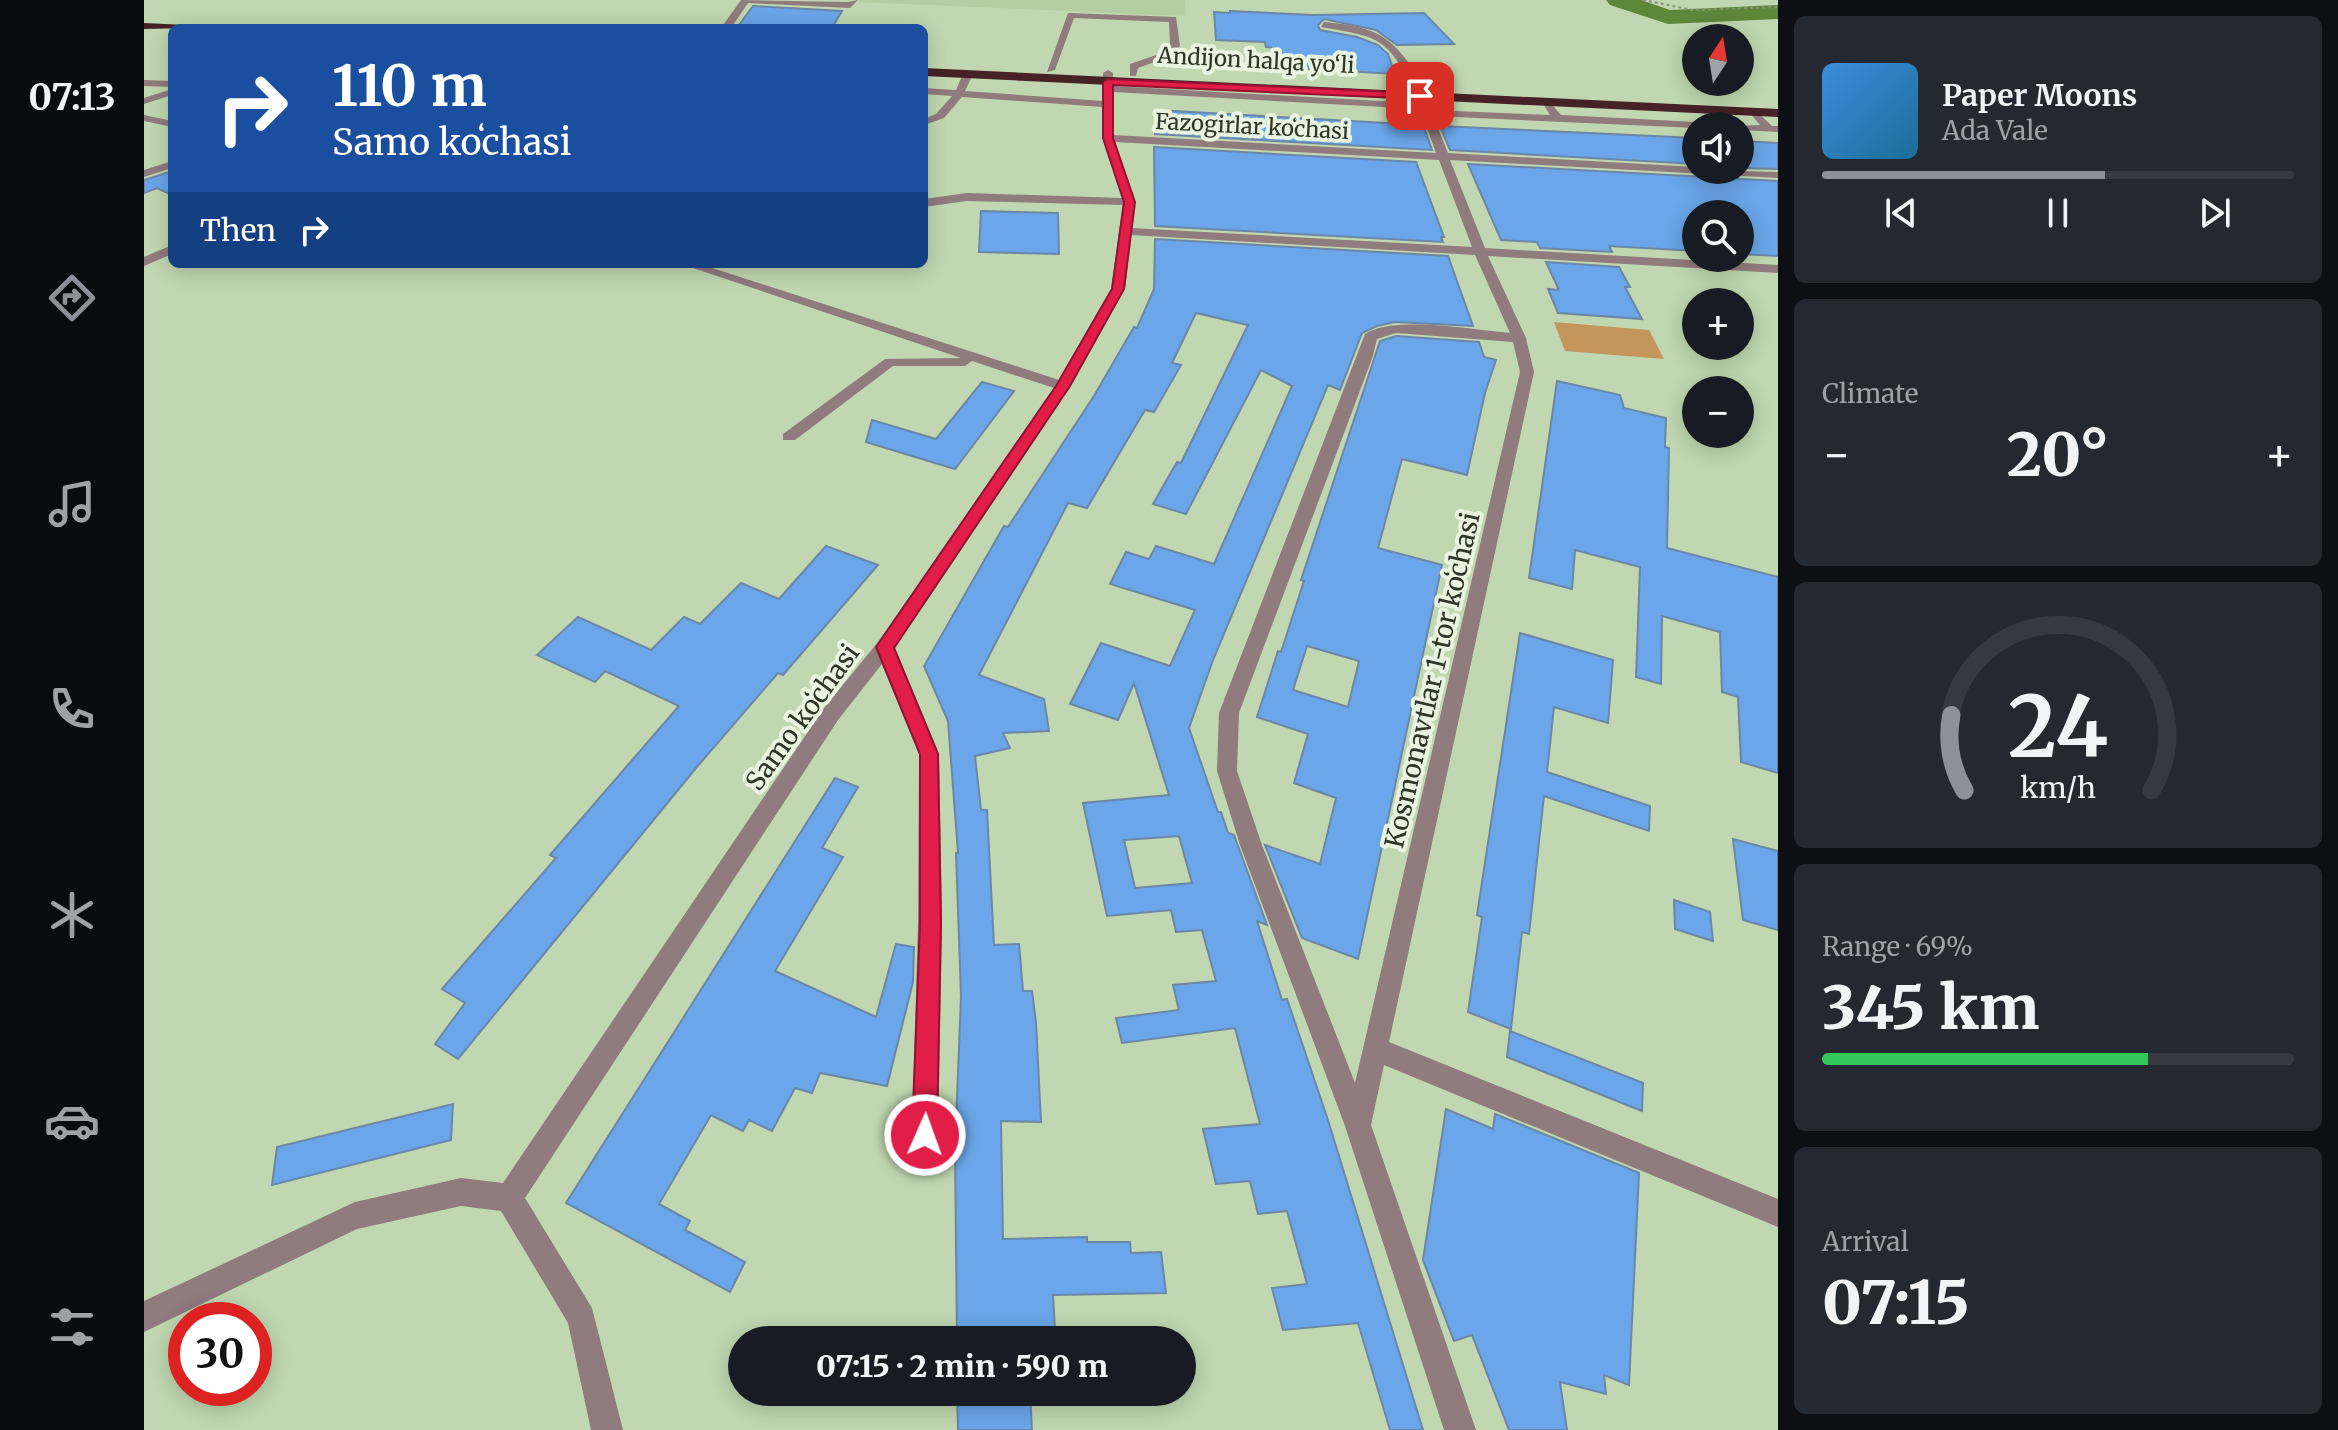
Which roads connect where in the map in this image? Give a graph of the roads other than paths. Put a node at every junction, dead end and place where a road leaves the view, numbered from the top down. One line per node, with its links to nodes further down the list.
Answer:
1 (736, 0): 2 (street)
2 (746, 0): 3 (street); 4 (street)
3 (854, 0)
4 (729, 24)
5 (1324, 25): 22 (street, Kosmonavtlar 1-tor koʻchasi)
6 (144, 26): 7 (highway)
7 (168, 27)
8 (144, 35): 9 (highway)
9 (168, 36)
10 (928, 63): 11 (highway, Andijon halqa yo‘li)
11 (1050, 70): 14 (street); 17 (highway, Andijon halqa yo‘li)
12 (928, 72): 13 (highway, Andijon halqa yo‘li)
13 (968, 74): 17 (highway, Andijon halqa yo‘li); 20 (street)
14 (1133, 74): 17 (highway, Andijon halqa yo‘li); 22 (highway, Andijon halqa yo‘li)
15 (144, 83): 16 (street)
16 (168, 84)
17 (1108, 87): 20 (street); 22 (highway, Andijon halqa yo‘li); 36 (street, Samo koʻchasi)
18 (928, 91): 20 (street)
19 (168, 93): 21 (street)
20 (960, 93): 30 (street)
21 (144, 101)
22 (1423, 101): 23 (highway, Andijon halqa yo‘li); 24 (highway, Andijon halqa yo‘li); 29 (street); 37 (street, Kosmonavtlar 1-tor koʻchasi)
23 (1547, 102): 25 (highway, Andijon halqa yo‘li); 29 (street)
24 (1778, 105)
25 (1621, 106): 26 (highway, Andijon halqa yo‘li); 31 (street)
26 (1754, 112): 27 (highway, Andijon halqa yo‘li); 35 (street)
27 (1778, 113)
28 (144, 118): 32 (street)
29 (1558, 118): 31 (street)
30 (928, 122)
31 (1633, 122): 33 (street)
32 (168, 123)
33 (1682, 124)
34 (1754, 128): 35 (street)
35 (1774, 129)
36 (1108, 138): 37 (street, Fazogirlar koʻchasi); 43 (street, Samo koʻchasi)
37 (1442, 157): 40 (street, Fazogirlar koʻchasi); 46 (street, Kosmonavtlar 1-tor koʻchasi)
38 (168, 165): 39 (street)
39 (144, 174)
40 (1772, 175): 41 (street)
41 (1778, 191)
42 (928, 202): 43 (street)
43 (1129, 202): 44 (street, Samo koʻchasi)
44 (1125, 231): 46 (street); 52 (street, Samo koʻchasi)
45 (168, 251): 47 (street)
46 (1480, 252): 49 (street); 50 (street, Kosmonavtlar 1-tor koʻchasi)
47 (144, 262)
48 (699, 268): 51 (street)
49 (1778, 269)
50 (1519, 338): 55 (street, Kosmonavtlar 1-tor koʻchasi); 56 (street)
51 (981, 362): 52 (street); 53 (street)
52 (1063, 386): 54 (street, Samo koʻchasi)
53 (789, 437)
54 (885, 647): 57 (street); 58 (street, Samo koʻchasi)
55 (1375, 1049): 56 (street, Kosmonavtlar 1-tor koʻchasi); 59 (street)
56 (1358, 1126): 62 (street)
57 (925, 1135)
58 (509, 1198): 60 (street); 61 (street)
59 (1778, 1213)
60 (144, 1317)
61 (607, 1430)
62 (1460, 1430)

